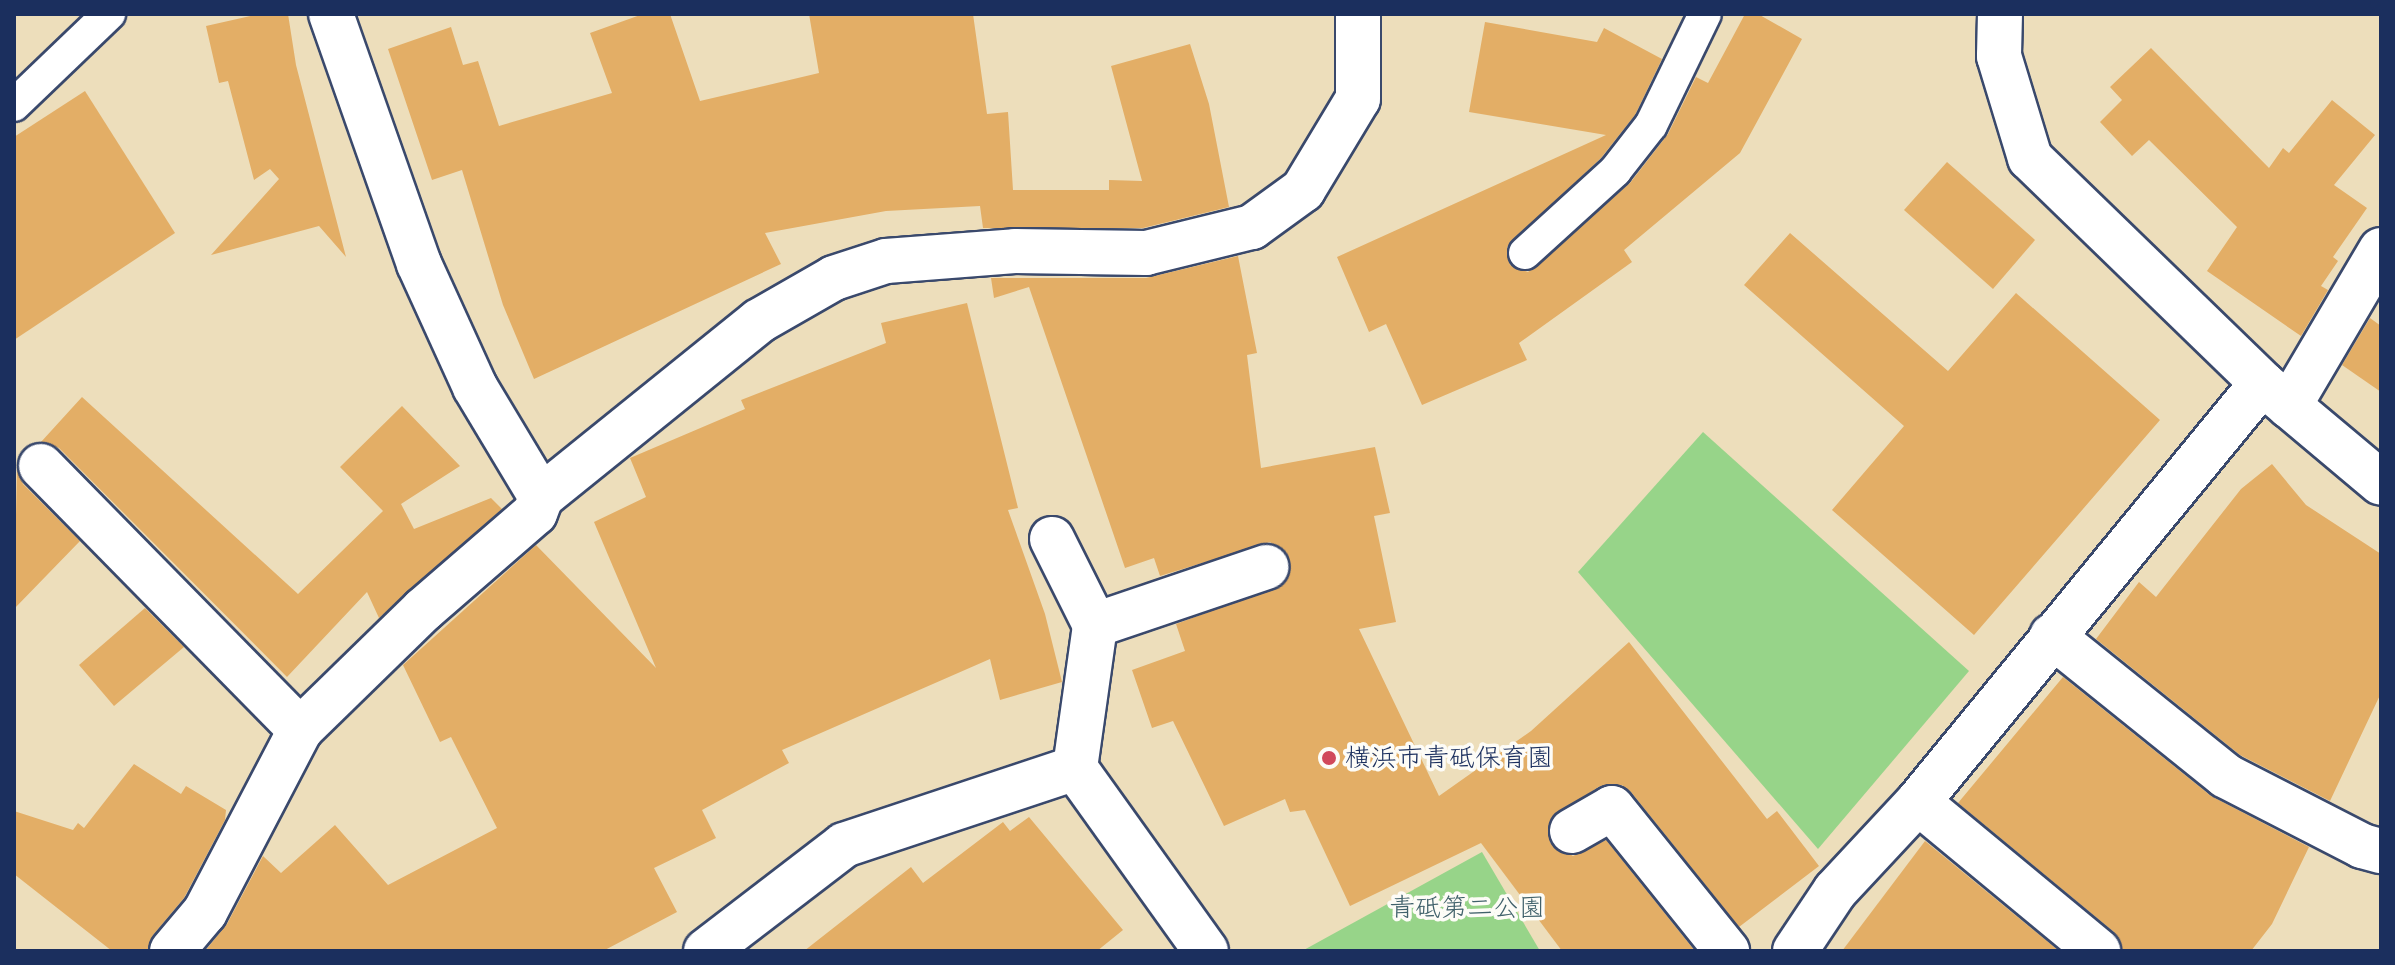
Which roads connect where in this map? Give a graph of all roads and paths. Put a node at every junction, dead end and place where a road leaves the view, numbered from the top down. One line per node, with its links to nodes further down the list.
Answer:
1 (109, 14): 6 (lane)
2 (331, 14): 12 (street)
3 (1358, 14): 12 (street)
4 (1705, 14): 8 (lane)
5 (2000, 14): 9 (street)
6 (14, 105)
7 (2381, 250): 9 (street)
8 (1525, 253)
9 (2275, 395): 11 (street); 16 (street)
10 (41, 466): 17 (street)
11 (2381, 483)
12 (541, 497): 17 (street)
13 (1052, 539): 15 (street)
14 (1266, 567): 15 (street)
15 (1095, 625): 18 (street)
16 (2052, 636): 19 (street); 21 (street)
17 (300, 730): 22 (street)
18 (1075, 768): 23 (street); 24 (street)
19 (1918, 802): 26 (street); 27 (street)
20 (1572, 831): 25 (street)
21 (2380, 848)
22 (172, 951)
23 (706, 951)
24 (1206, 951)
25 (1727, 951)
26 (1795, 951)
27 (2098, 951)

